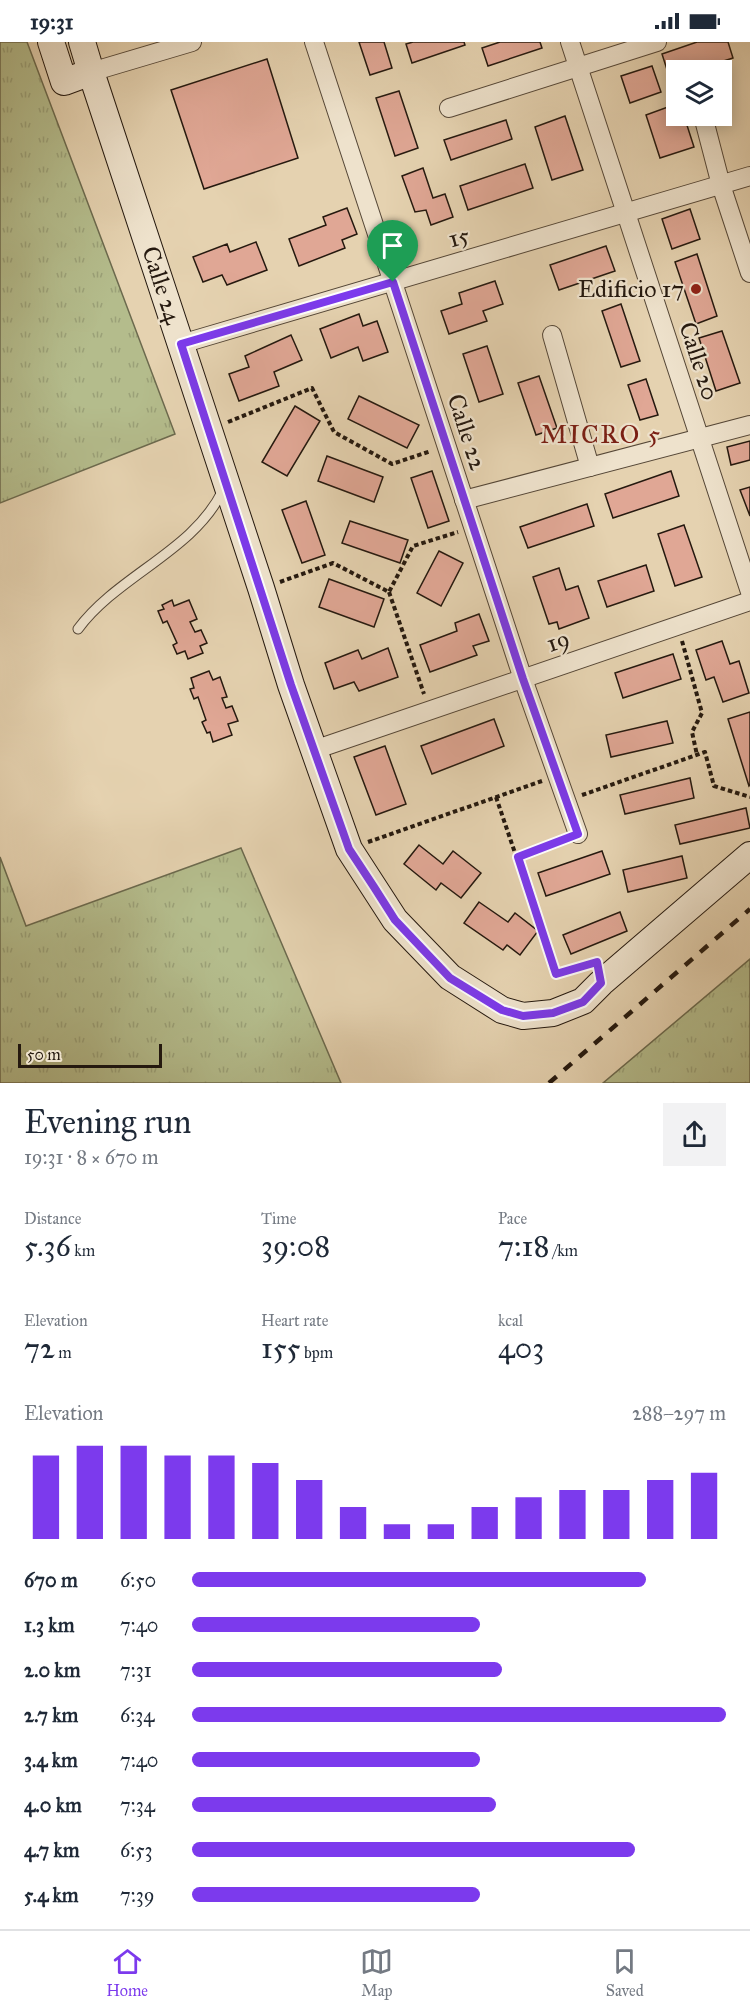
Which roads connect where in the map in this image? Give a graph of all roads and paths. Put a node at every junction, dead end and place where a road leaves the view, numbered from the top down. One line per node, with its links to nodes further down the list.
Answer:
1 (51, 42): 8 (street)
2 (82, 42): 8 (street, Calle 24)
3 (192, 42): 8 (street)
4 (314, 42): 15 (street, Calle 22)
5 (570, 42): 7 (street, Calle 20)
6 (657, 42): 7 (street)
7 (578, 67): 9 (street); 13 (street, Calle 20)
8 (91, 72): 17 (street, Calle 24)
9 (449, 108)
10 (706, 126): 12 (street)
11 (750, 176): 12 (street, 15)
12 (721, 185): 13 (street, 15); 14 (street)
13 (626, 213): 15 (street, 15); 20 (street, Calle 20)
14 (750, 273)
15 (393, 282): 17 (street, 15); 21 (street, Calle 22)
16 (552, 335): 22 (street)
17 (181, 344): 19 (street, Calle 24)
18 (750, 425): 20 (street)
19 (209, 429): 21 (path); 23 (street, Calle 24)
20 (699, 438): 22 (street); 28 (street, Calle 20)
21 (446, 446): 24 (street, Calle 22)
22 (590, 467): 24 (street)
23 (227, 483): 26 (street, Calle 24); 31 (lane)
24 (464, 500): 25 (street, Calle 22)
25 (473, 527): 27 (path); 32 (street, Calle 22)
26 (261, 588): 27 (path); 34 (street, Calle 24)
27 (389, 592): 33 (path)
28 (750, 592)
29 (750, 601): 30 (street, 19)
30 (678, 626): 32 (street, 19); 35 (path)
31 (78, 629)
32 (523, 679): 33 (street, 19); 36 (street, Calle 22)
33 (430, 710): 34 (street, 19)
34 (314, 750): 41 (street, Calle 24)
35 (697, 755): 38 (path); 39 (path)
36 (557, 775): 37 (path); 39 (street, Calle 22)
37 (496, 797): 41 (path); 43 (path)
38 (750, 797)
39 (566, 801): 40 (street, Calle 22)
40 (578, 834): 43 (path)
41 (349, 849): 44 (street, Calle 24)
42 (750, 855): 44 (street, Calle 24)
43 (518, 857): 44 (path)
44 (601, 983)

